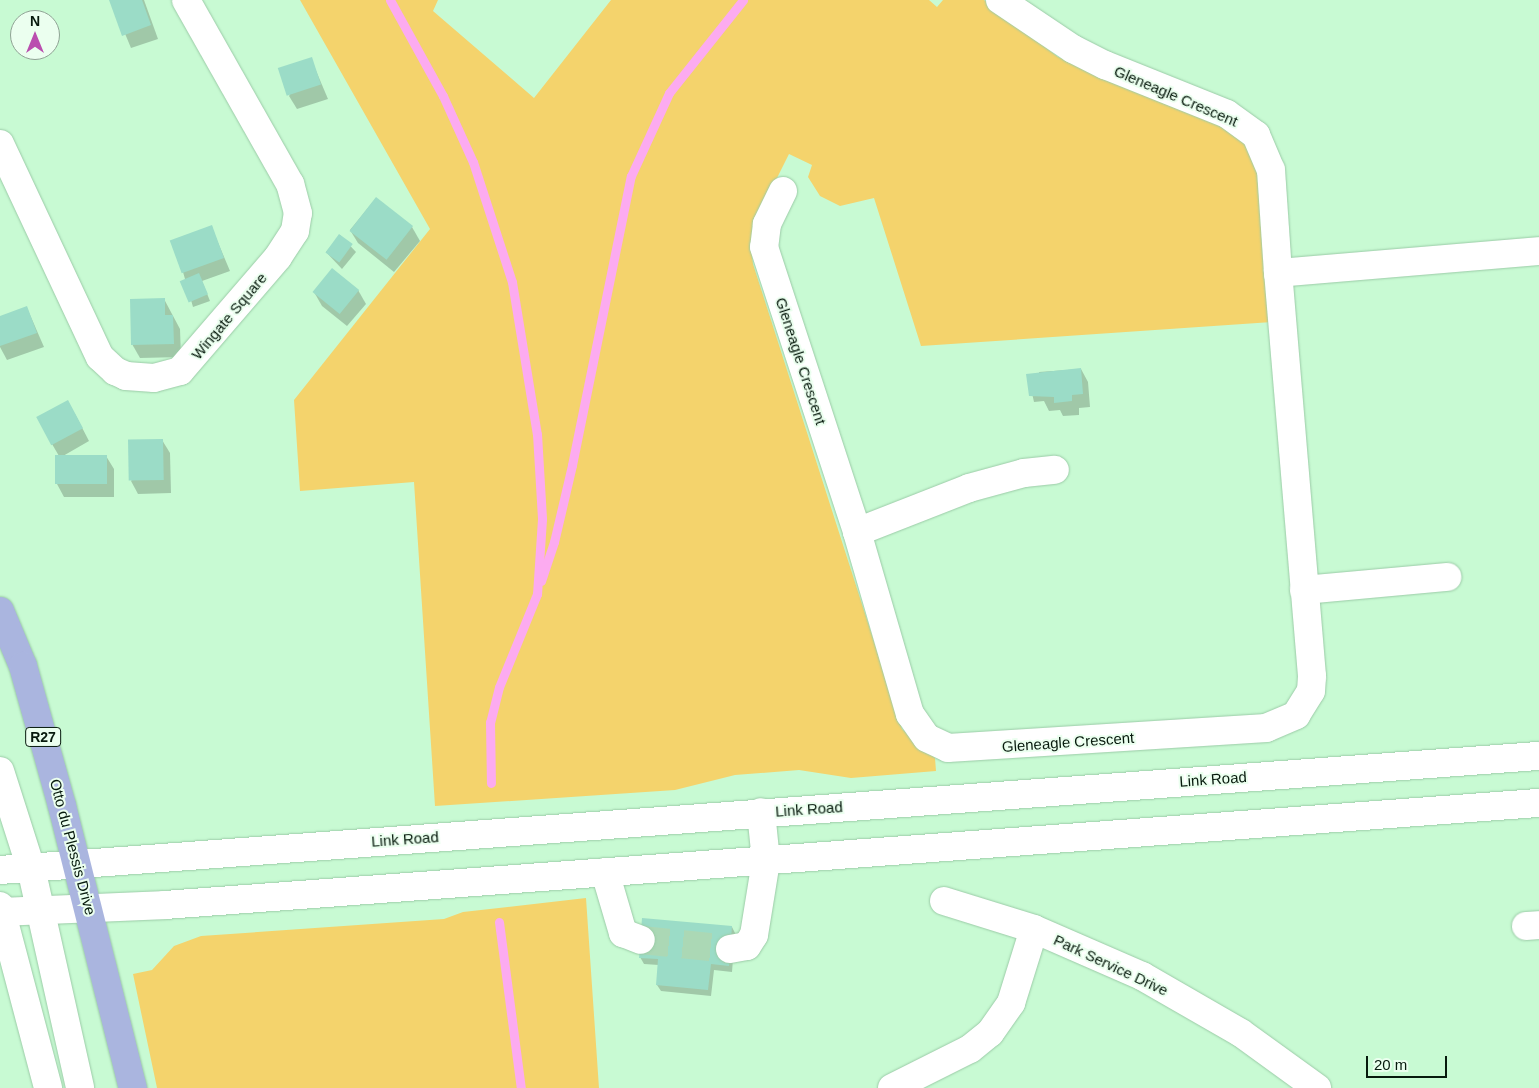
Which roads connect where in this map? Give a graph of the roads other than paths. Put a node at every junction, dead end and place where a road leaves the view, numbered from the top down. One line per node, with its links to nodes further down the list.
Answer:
1 (186, 0): 3 (street, Wingate Square)
2 (1000, 0): 6 (street, Gleneagle Crescent)
3 (0, 144)
4 (783, 191): 8 (street, Gleneagle Crescent)
5 (1539, 251): 6 (street)
6 (1278, 273): 10 (street, Gleneagle Crescent)
7 (1055, 470): 8 (street)
8 (857, 532): 10 (street, Gleneagle Crescent)
9 (1446, 577): 10 (street)
10 (1304, 590)
11 (0, 611): 17 (main road, Otto du Plessis Drive / R27)
12 (1539, 756): 15 (street, Link Road)
13 (0, 770): 18 (street)
14 (1539, 803): 16 (street)
15 (761, 812): 16 (street); 17 (street, Link Road)
16 (766, 861): 20 (street); 27 (street)
17 (78, 865): 18 (street, Link Road); 22 (main road, Otto du Plessis Drive / R27)
18 (31, 868): 19 (street, Link Road); 24 (street)
19 (0, 870)
20 (605, 872): 22 (street); 26 (street)
21 (944, 901): 25 (street, Park Service Drive)
22 (90, 909): 24 (street); 30 (main road, Otto du Plessis Drive / R27)
23 (1, 910): 24 (street); 28 (street)
24 (42, 912): 29 (street)
25 (1034, 929): 31 (street); 32 (street, Park Service Drive)
26 (640, 940)
27 (730, 949)
28 (48, 1088)
29 (80, 1088)
30 (133, 1088)
31 (892, 1088)
32 (1317, 1088)

